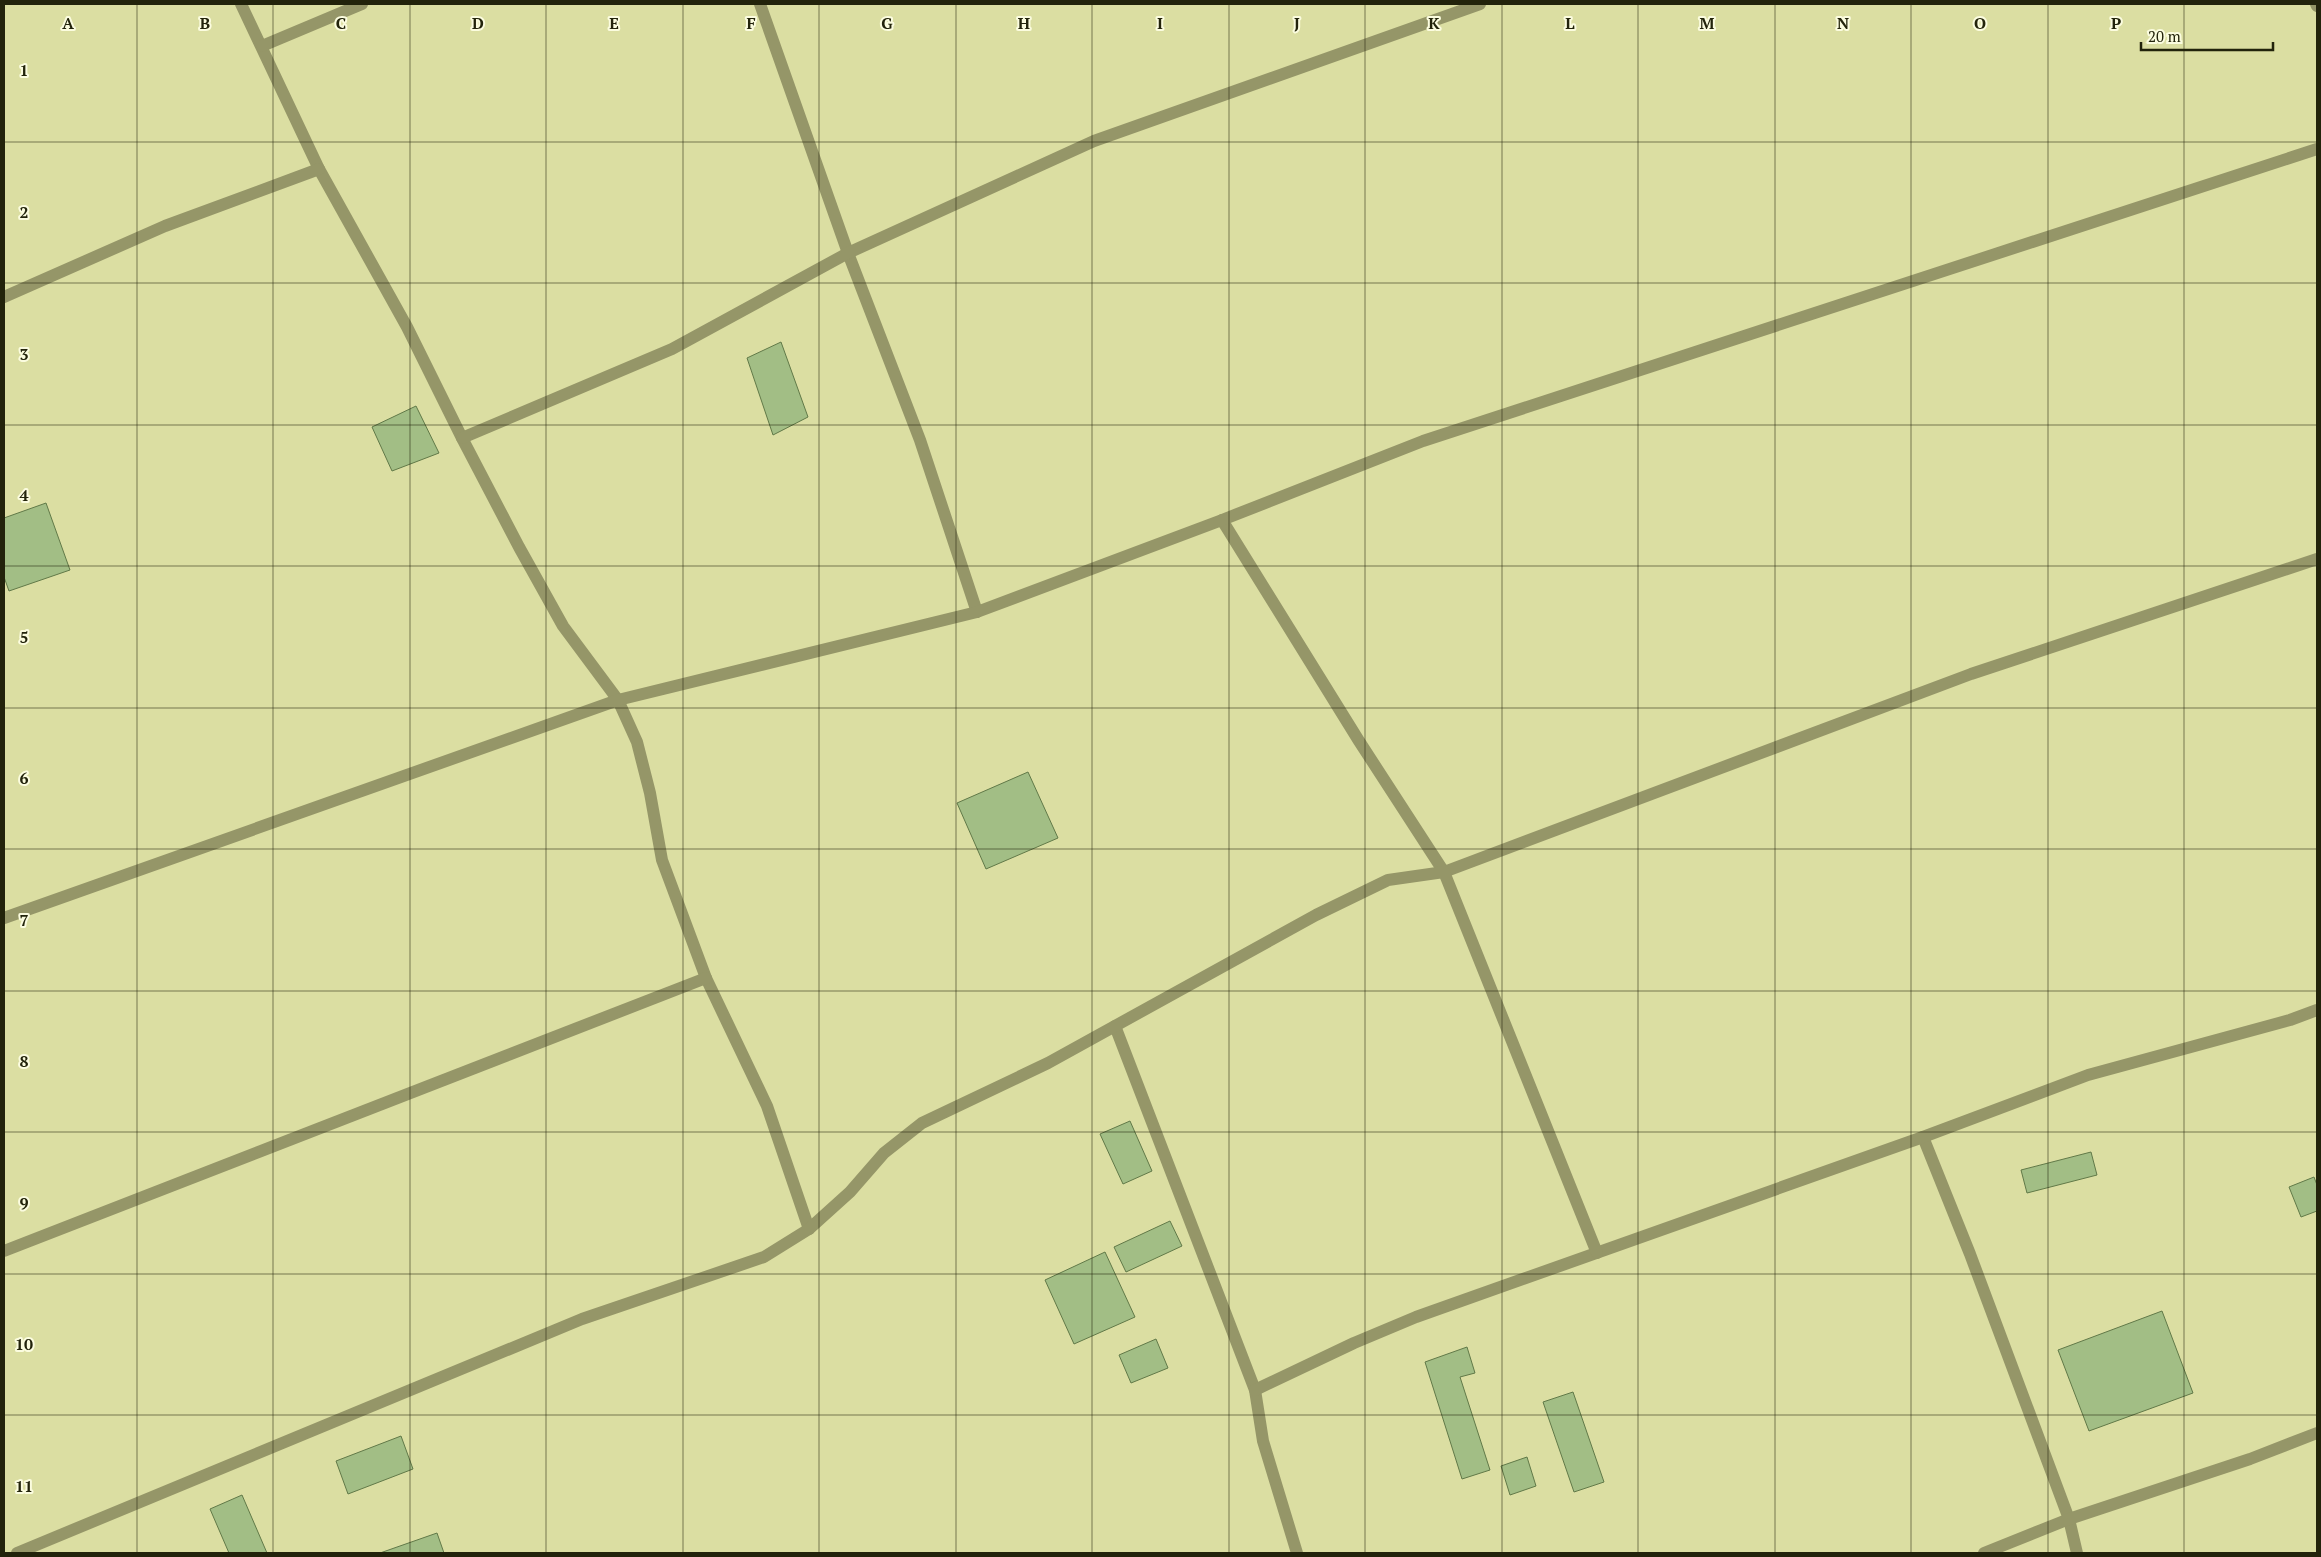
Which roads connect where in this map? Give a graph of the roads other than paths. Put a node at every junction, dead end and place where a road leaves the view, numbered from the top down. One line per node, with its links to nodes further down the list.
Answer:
1 (241, 4): 5 (street)
2 (362, 4): 5 (street)
3 (760, 4): 8 (street)
4 (1480, 4): 8 (street)
5 (262, 46): 7 (street)
6 (2317, 149): 11 (street)
7 (319, 169): 9 (street); 10 (street)
8 (848, 253): 10 (street); 13 (street)
9 (4, 297)
10 (462, 438): 14 (street)
11 (1222, 520): 13 (street); 15 (street)
12 (2317, 560): 15 (street)
13 (976, 612): 14 (street)
14 (618, 700): 16 (street); 17 (street)
15 (1444, 872): 19 (street); 23 (street)
16 (4, 918)
17 (706, 978): 21 (street); 22 (street)
18 (2317, 1010): 20 (street)
19 (1115, 1026): 21 (street); 24 (street)
20 (1922, 1137): 23 (street); 26 (street)
21 (809, 1229): 27 (street)
22 (4, 1251)
23 (1597, 1253): 24 (street)
24 (1254, 1390): 28 (street)
25 (2317, 1432): 26 (street)
26 (2069, 1519): 29 (street); 30 (street)
27 (16, 1553)
28 (1297, 1553)
29 (1984, 1553)
30 (2077, 1553)

